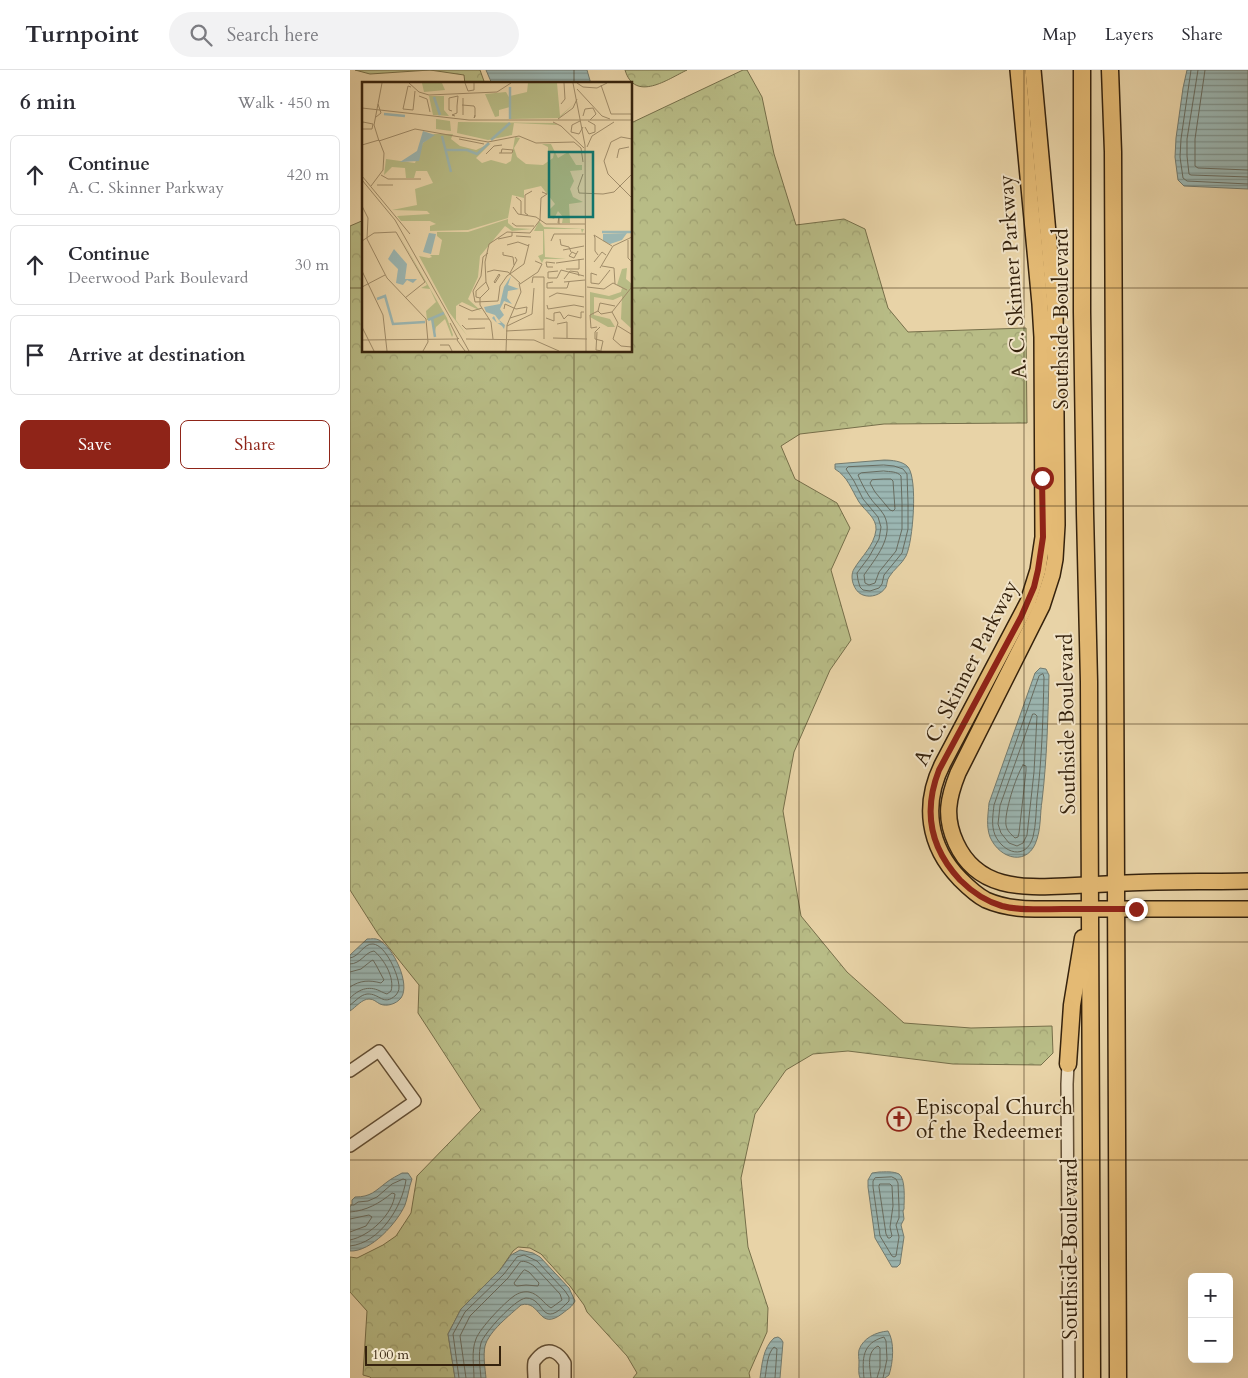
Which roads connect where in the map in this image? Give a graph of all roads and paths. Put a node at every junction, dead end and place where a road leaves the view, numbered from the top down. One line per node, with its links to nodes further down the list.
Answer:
1 (1018, 70): 12 (main road, A. C. Skinner Parkway)
2 (1033, 70): 11 (main road, A. C. Skinner Parkway)
3 (1077, 70): 7 (highway)
4 (1082, 70): 7 (highway, Southside Boulevard)
5 (1110, 70): 8 (highway)
6 (1117, 70): 8 (highway)
7 (1081, 111): 11 (highway, Southside Boulevard)
8 (1113, 152): 10 (highway)
9 (1248, 882): 10 (main road, A. C. Skinner Parkway)
10 (1116, 883): 11 (main road, A. C. Skinner Parkway); 13 (highway)
11 (1090, 884): 12 (highway, Southside Boulevard)
12 (1090, 909): 13 (main road, A. C. Skinner Parkway); 15 (highway); 21 (highway, Southside Boulevard)
13 (1116, 909): 14 (main road, A. C. Skinner Parkway); 22 (highway)
14 (1248, 909)
15 (1068, 1064): 20 (street)
16 (350, 1071): 17 (street)
17 (350, 1146)
18 (534, 1378): 19 (street)
19 (565, 1378)
20 (1069, 1378)
21 (1092, 1378)
22 (1118, 1378)

